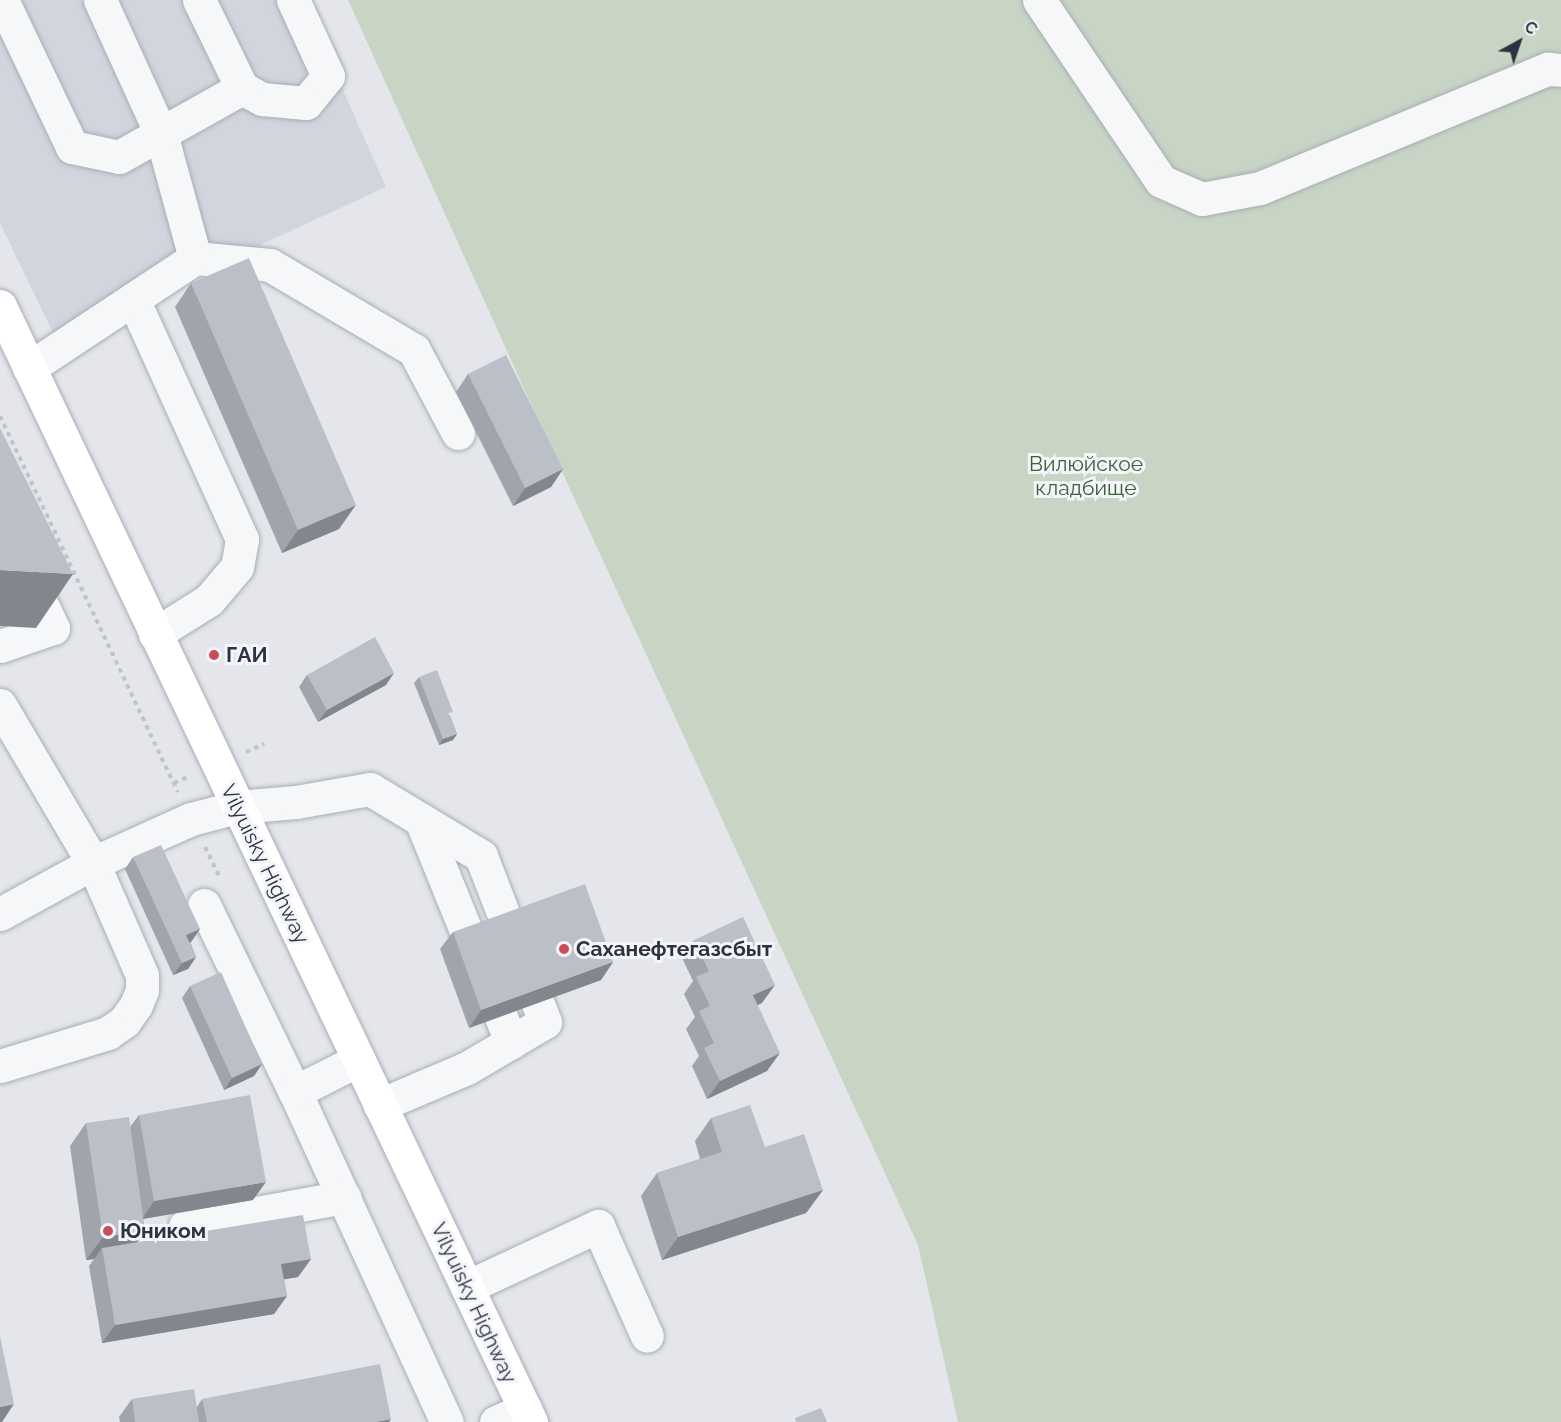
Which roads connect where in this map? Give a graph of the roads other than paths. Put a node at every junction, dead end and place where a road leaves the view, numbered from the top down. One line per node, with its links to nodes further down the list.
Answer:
1 (2, 0): 8 (street)
2 (100, 0): 8 (street)
3 (200, 0): 7 (street)
4 (293, 0): 7 (street)
5 (1039, 0): 6 (street)
6 (1561, 70)
7 (242, 88): 8 (street)
8 (161, 134): 9 (street)
9 (195, 258): 10 (street); 13 (street)
10 (133, 299): 12 (street); 15 (street)
11 (0, 306): 12 (main road, Vilyuisky Highway)
12 (29, 368): 15 (main road, Vilyuisky Highway)
13 (458, 433)
14 (0, 515): 16 (street)
15 (155, 634): 18 (main road, Vilyuisky Highway)
16 (0, 646)
17 (0, 705): 19 (street)
18 (237, 807): 19 (street); 22 (main road, Vilyuisky Highway); 25 (street)
19 (93, 864): 21 (street); 23 (street)
20 (204, 905): 24 (street)
21 (0, 914)
22 (358, 1060): 24 (street); 25 (main road, Vilyuisky Highway)
23 (0, 1066)
24 (295, 1092): 26 (street)
25 (380, 1105): 28 (main road, Vilyuisky Highway)
26 (344, 1197): 27 (street); 31 (street)
27 (185, 1226)
28 (467, 1287): 29 (street); 30 (main road, Vilyuisky Highway)
29 (648, 1336)
30 (517, 1418)
31 (447, 1422)

